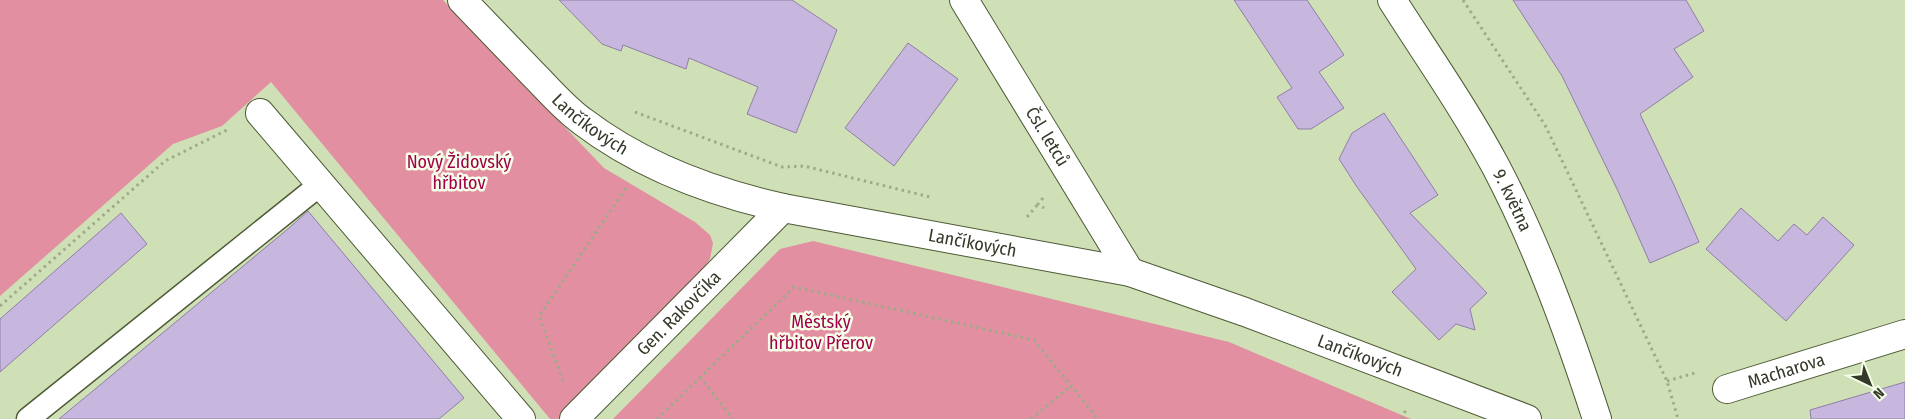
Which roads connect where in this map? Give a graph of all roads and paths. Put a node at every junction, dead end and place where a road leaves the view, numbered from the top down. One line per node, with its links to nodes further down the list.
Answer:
1 (462, 0): 11 (street, Lančíkových)
2 (964, 0): 13 (street, Čsl. letců)
3 (1392, 0): 30 (street, 9. května)
4 (1463, 0): 31 (path)
5 (634, 111): 9 (path)
6 (260, 113): 7 (street); 14 (path)
7 (322, 183): 21 (lane); 22 (street)
8 (628, 185): 18 (path)
9 (938, 199)
10 (1038, 204): 12 (path)
11 (783, 208): 13 (street, Lančíkových); 23 (street, Gen. Rakovčíka)
12 (1025, 220)
13 (1130, 272): 29 (street, Lančíkových)
14 (0, 306)
15 (1905, 334): 19 (street, Macharova)
16 (700, 377): 17 (path); 24 (path); 25 (path)
17 (1071, 386): 26 (path); 27 (path)
18 (566, 389)
19 (1726, 389)
20 (1406, 409): 28 (path)
21 (28, 419)
22 (521, 419)
23 (574, 419)
24 (657, 419)
25 (733, 419)
26 (1032, 419)
27 (1098, 419)
28 (1402, 419)
29 (1527, 419)
30 (1597, 419)
31 (1678, 419)

